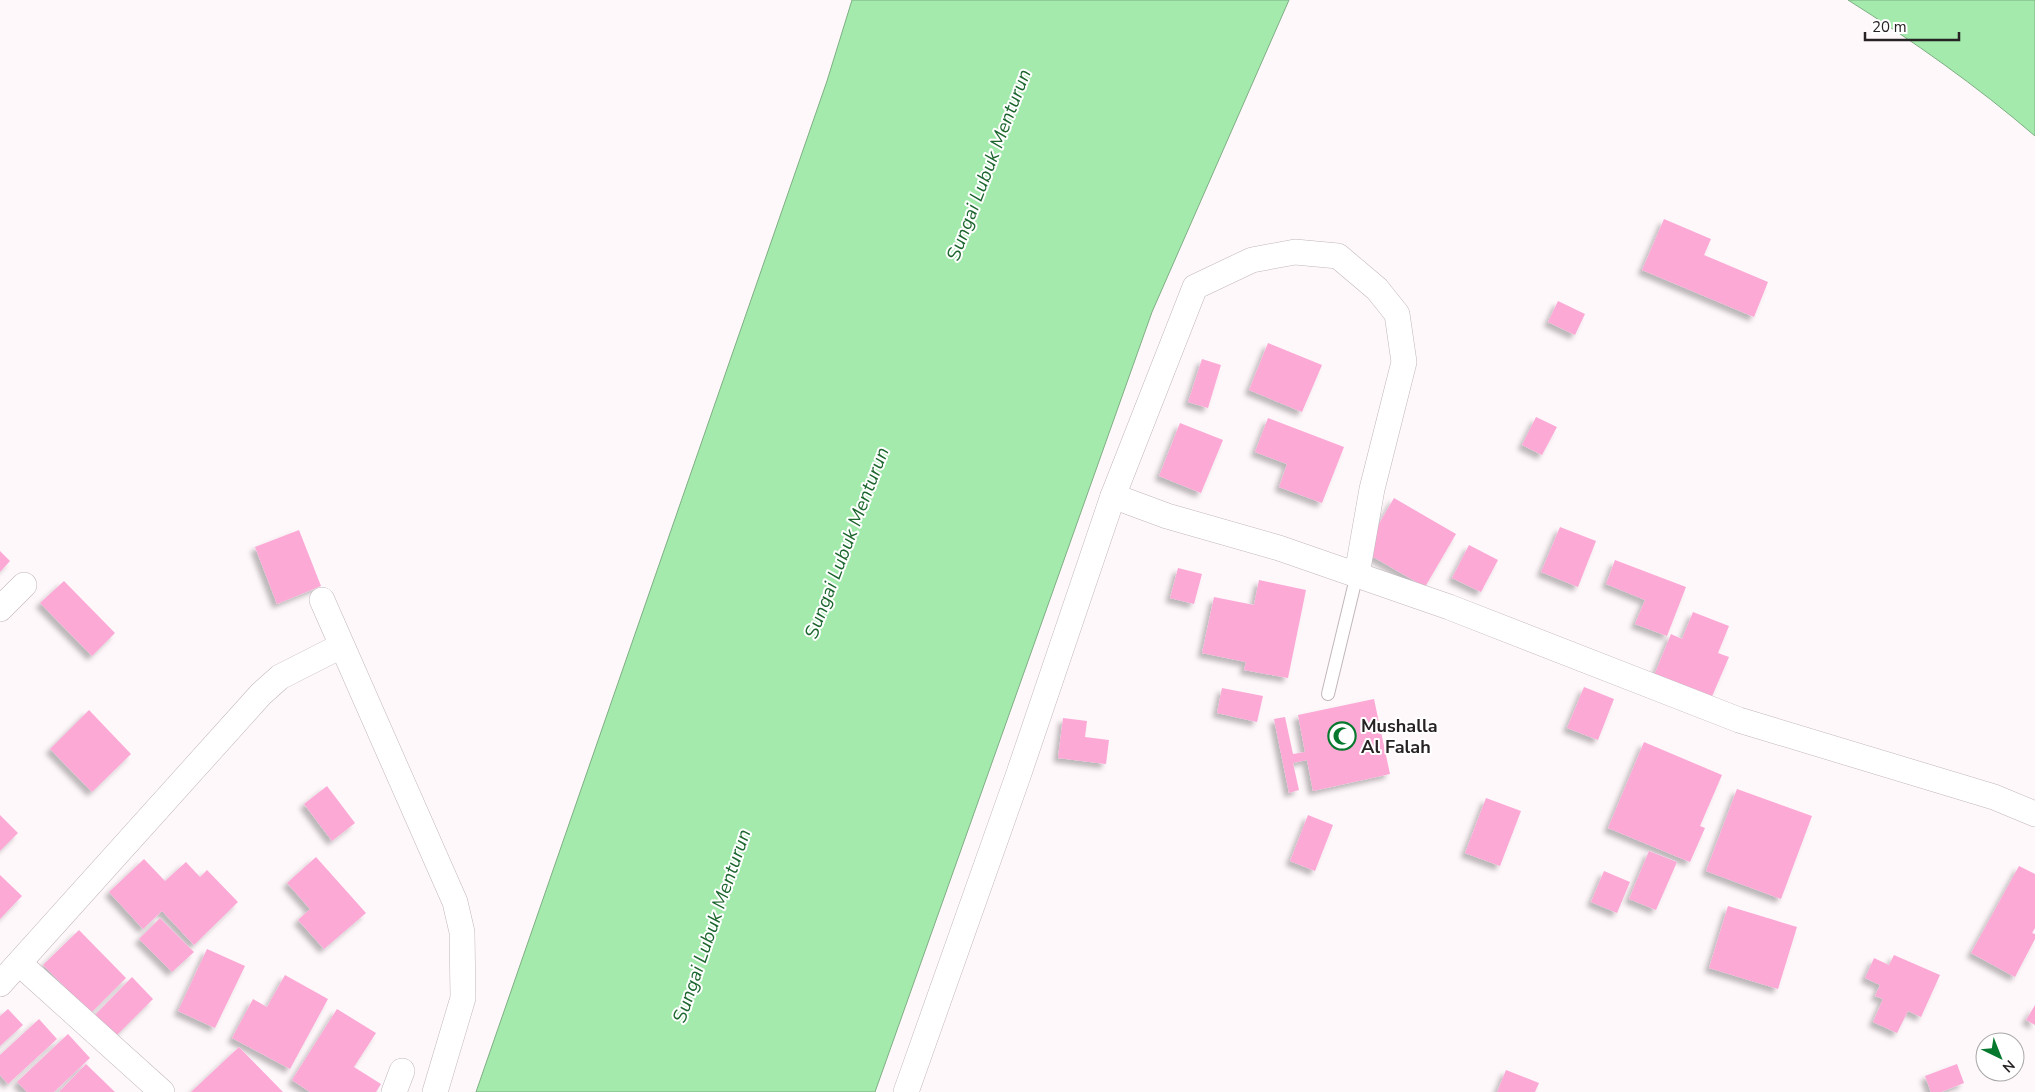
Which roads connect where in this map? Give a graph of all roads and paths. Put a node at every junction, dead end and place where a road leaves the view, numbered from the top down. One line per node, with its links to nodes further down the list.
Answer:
1 (1114, 496): 2 (street); 2 (street); 13 (street)
2 (1356, 574): 7 (lane); 8 (street)
3 (24, 585): 5 (street)
4 (322, 600): 6 (street)
5 (0, 609)
6 (341, 646): 9 (street); 12 (street)
7 (1328, 694)
8 (2035, 814)
9 (20, 964): 10 (street); 11 (street)
10 (0, 984)
11 (162, 1092)
12 (435, 1092)
13 (906, 1092)

